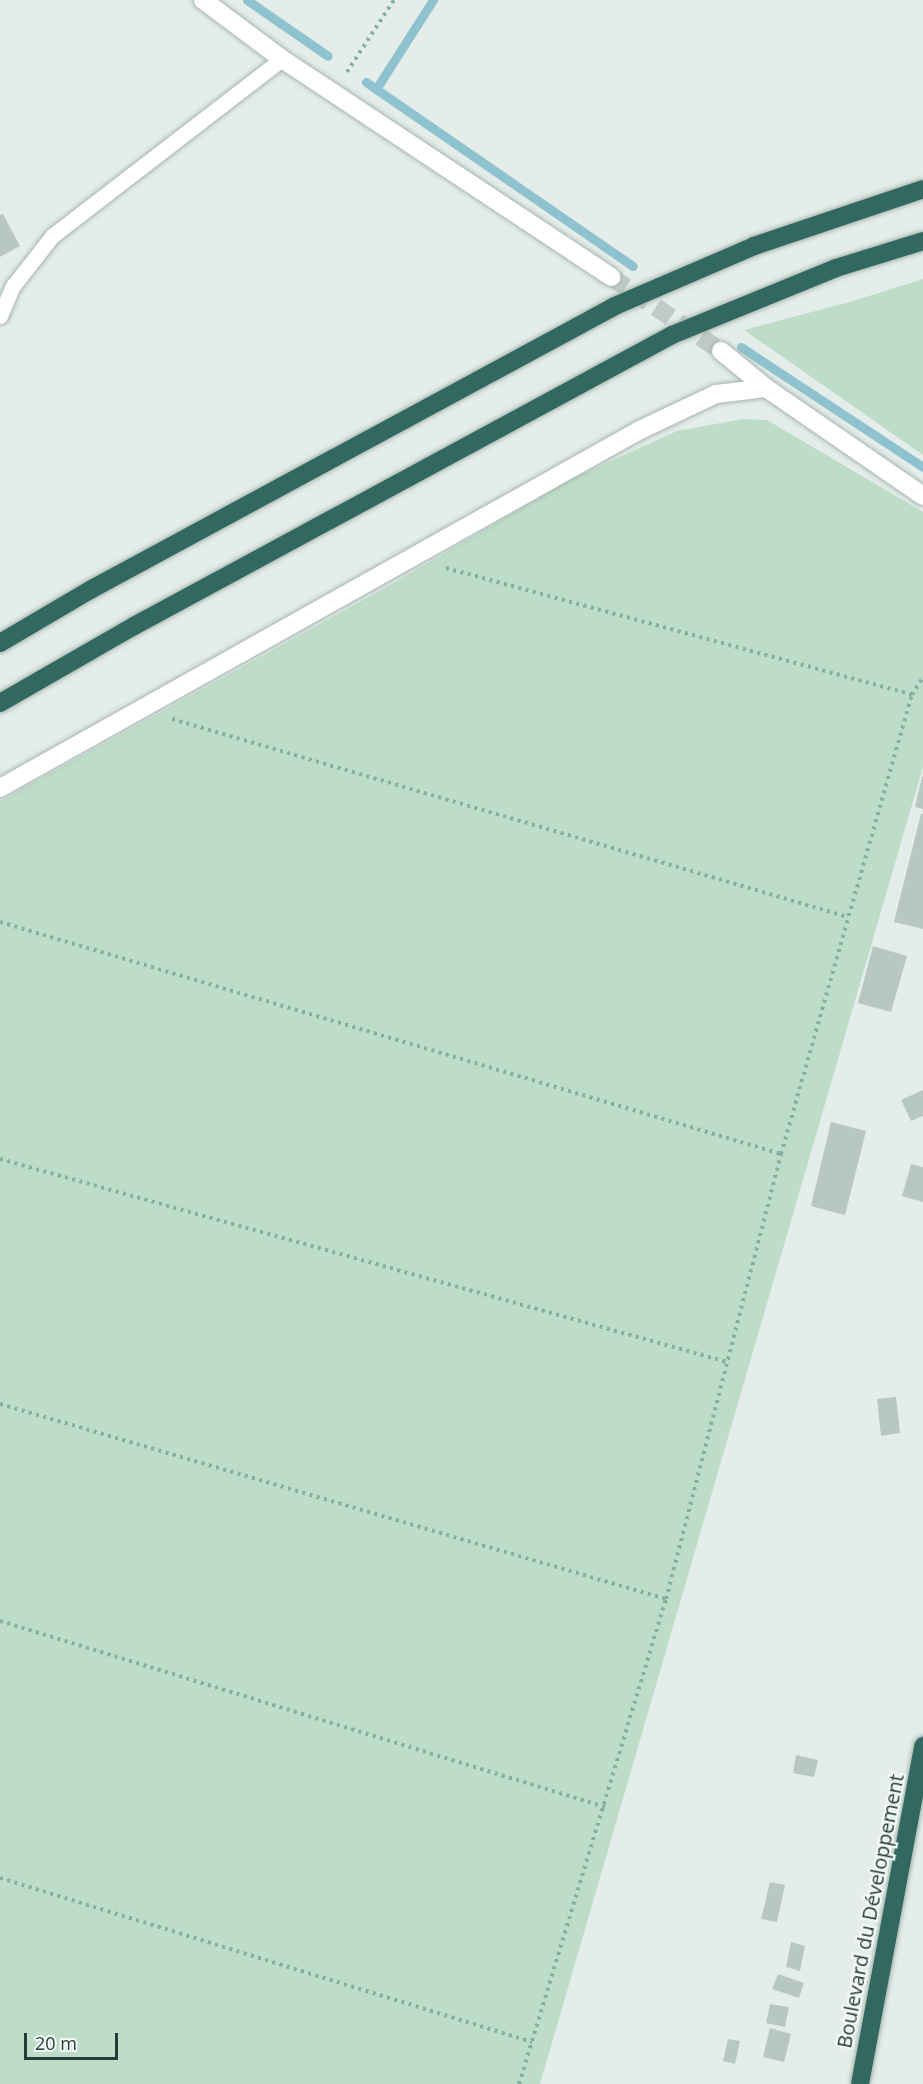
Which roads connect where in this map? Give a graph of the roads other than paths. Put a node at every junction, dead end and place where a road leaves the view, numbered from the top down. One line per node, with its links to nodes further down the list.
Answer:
1 (203, 0): 2 (street)
2 (282, 59): 5 (street); 6 (lane)
3 (923, 189): 10 (highway)
4 (923, 241): 11 (highway)
5 (611, 277)
6 (0, 316)
7 (721, 351): 8 (street)
8 (766, 387): 9 (street); 12 (street)
9 (923, 496)
10 (0, 643)
11 (0, 703)
12 (0, 788)
13 (923, 1746): 14 (highway, Boulevard du Développement)
14 (860, 2084)

